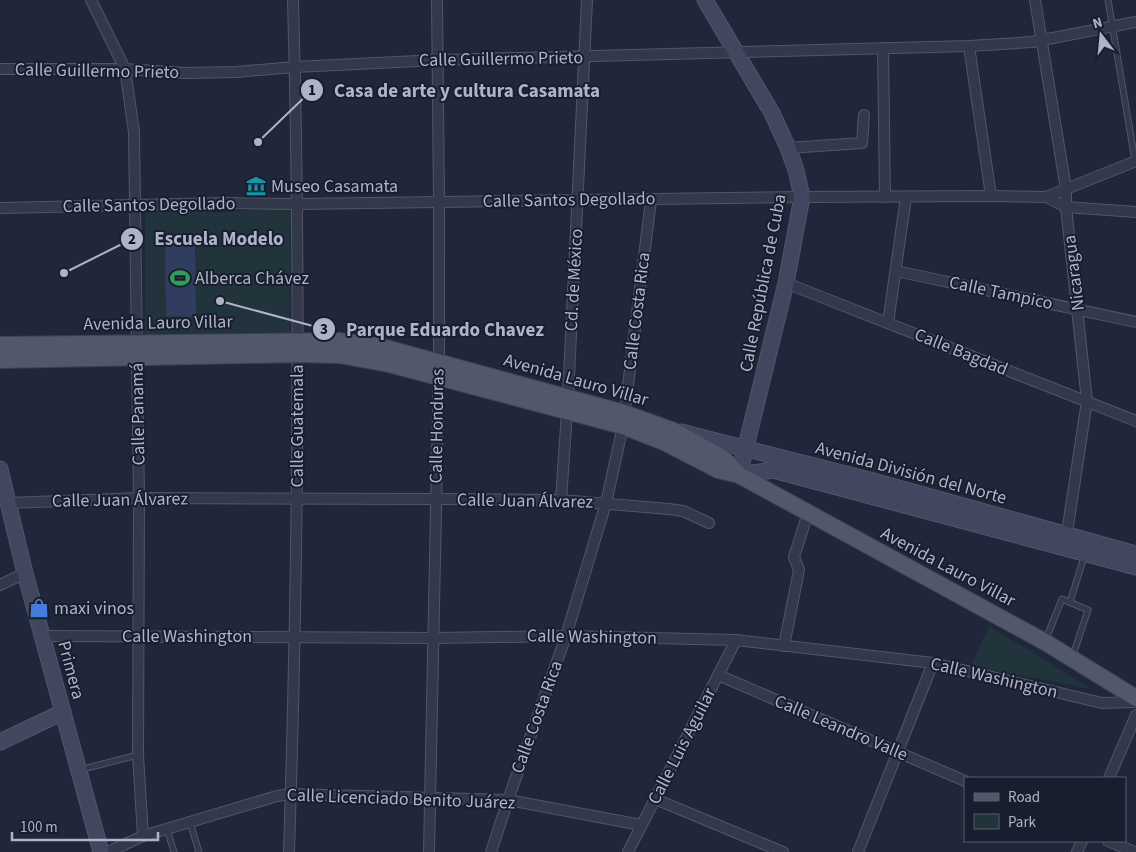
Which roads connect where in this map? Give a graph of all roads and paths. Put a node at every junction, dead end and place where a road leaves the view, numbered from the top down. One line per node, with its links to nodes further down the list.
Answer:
1 (91, 0): 18 (street, Calle Panamá)
2 (293, 0): 16 (street, Calle Guatemala)
3 (437, 0): 15 (street, Calle Honduras)
4 (587, 0): 14 (street, Cd. de México)
5 (705, 0): 13 (main road, Calle República de Cuba)
6 (1035, 0): 10 (street, Nicaragua)
7 (1108, 0): 9 (lane)
8 (1136, 22): 9 (street, Calle Guillermo Prieto)
9 (1112, 27): 10 (street, Calle Guillermo Prieto); 21 (lane)
10 (1041, 40): 11 (street, Calle Guillermo Prieto); 22 (street, Nicaragua)
11 (970, 46): 12 (street, Calle Guillermo Prieto); 23 (street)
12 (883, 48): 13 (street, Calle Guillermo Prieto); 25 (street)
13 (737, 54): 14 (street, Calle Guillermo Prieto); 20 (main road, Calle República de Cuba)
14 (584, 57): 15 (street, Calle Guillermo Prieto); 29 (street, Cd. de México)
15 (438, 60): 16 (street, Calle Guillermo Prieto); 30 (street, Calle Honduras)
16 (295, 67): 18 (street, Calle Guillermo Prieto); 31 (street, Calle Guatemala)
17 (0, 69): 18 (street, Calle Guillermo Prieto)
18 (125, 69): 32 (street, Calle Panamá)
19 (864, 115): 20 (street)
20 (788, 148): 24 (main road, Calle República de Cuba)
21 (1135, 161): 22 (street)
22 (1066, 189): 27 (street); 33 (street, Nicaragua)
23 (991, 196): 26 (street, Calle Santos Degollado); 27 (street, Calle Santos Degollado)
24 (802, 197): 25 (street, Calle Santos Degollado); 28 (street, Calle Santos Degollado); 37 (main road, Calle República de Cuba)
25 (885, 197): 26 (street, Calle Santos Degollado)
26 (906, 197): 36 (street)
27 (1046, 197): 33 (street, Calle Santos Degollado)
28 (651, 200): 29 (street, Calle Santos Degollado); 48 (street, Calle Costa Rica)
29 (578, 201): 30 (street, Calle Santos Degollado); 47 (street, Cd. de México)
30 (439, 202): 31 (street, Calle Santos Degollado); 45 (street, Calle Honduras)
31 (298, 204): 32 (street, Calle Santos Degollado); 42 (street, Calle Guatemala)
32 (136, 206): 34 (street, Calle Santos Degollado); 43 (street, Calle Panamá)
33 (1066, 207): 35 (street, Calle Santos Degollado); 38 (street, Nicaragua)
34 (0, 208)
35 (1136, 212)
36 (896, 270): 38 (street, Calle Tampico); 40 (street)
37 (786, 283): 40 (street, Calle Bagdad); 51 (main road, Calle República de Cuba)
38 (1078, 310): 39 (street, Calle Tampico); 46 (street, Nicaragua)
39 (1136, 322)
40 (888, 323): 46 (street, Calle Bagdad)
41 (0, 345): 43 (main road, Avenida Lauro Villar)
42 (298, 347): 43 (main road, Avenida Lauro Villar); 45 (main road, Avenida Lauro Villar); 56 (street, Calle Guatemala)
43 (138, 350): 44 (main road, Avenida Lauro Villar); 57 (street, Calle Panamá)
44 (0, 360)
45 (439, 370): 47 (main road, Avenida Lauro Villar); 58 (street, Calle Honduras)
46 (1087, 401): 49 (street, Calle Bagdad); 64 (street, Nicaragua)
47 (567, 404): 48 (main road, Avenida Lauro Villar); 59 (street, Cd. de México)
48 (623, 420): 50 (main road, Avenida Lauro Villar); 53 (main road, Avenida Lauro Villar); 61 (street, Calle Costa Rica)
49 (1136, 421)
50 (674, 431): 51 (main road, Avenida División del Norte); 53 (main road, Avenida Lauro Villar)
51 (747, 448): 53 (main road, Calle República de Cuba); 54 (main road, Avenida División del Norte)
52 (0, 469): 60 (main road, Primera)
53 (739, 475): 55 (main road, Avenida División del Norte); 62 (main road, Avenida Lauro Villar)
54 (873, 480): 55 (main road); 64 (main road, Avenida División del Norte)
55 (869, 496): 64 (main road, Avenida División del Norte)
56 (297, 497): 57 (street, Calle Juan Álvarez); 58 (street, Calle Juan Álvarez); 73 (street, Calle Guatemala)
57 (139, 498): 60 (street, Calle Juan Álvarez); 72 (street, Calle Panamá)
58 (436, 498): 59 (street, Calle Juan Álvarez); 75 (street, Calle Honduras)
59 (560, 500): 61 (street, Calle Juan Álvarez)
60 (8, 503): 68 (main road, Primera)
61 (606, 503): 63 (street, Calle Juan Álvarez); 74 (street, Calle Costa Rica)
62 (808, 514): 77 (main road, Avenida Lauro Villar); 78 (street)
63 (709, 523)
64 (1066, 542): 65 (main road, Avenida División del Norte); 66 (main road, Avenida División del Norte)
65 (1085, 553): 67 (main road, Avenida División del Norte); 70 (lane)
66 (1136, 554)
67 (1136, 567)
68 (25, 573): 69 (street); 71 (main road, Primera)
69 (0, 585)
70 (1070, 602): 77 (lane); 79 (lane)
71 (42, 636): 72 (street, Calle Washington); 83 (main road, Primera)
72 (140, 636): 73 (street, Calle Washington); 87 (street, Calle Panamá)
73 (294, 636): 75 (street, Calle Washington); 91 (street, Calle Guatemala)
74 (566, 636): 75 (street, Calle Washington); 76 (street, Calle Washington); 94 (street, Calle Costa Rica)
75 (434, 638): 92 (street, Calle Honduras)
76 (736, 640): 78 (street, Calle Washington); 81 (street, Calle Luis Aguilar)
77 (1044, 642): 79 (main road, Avenida Lauro Villar)
78 (784, 646): 80 (street, Calle Washington)
79 (1072, 660): 82 (main road, Avenida Lauro Villar)
80 (933, 663): 82 (street, Calle Washington); 86 (street)
81 (718, 675): 86 (street, Calle Leandro Valle); 93 (street, Calle Luis Aguilar)
82 (1136, 700)
83 (63, 712): 85 (main road); 88 (main road, Primera)
84 (1136, 714): 89 (street)
85 (0, 742)
86 (899, 753): 90 (street, Calle Leandro Valle); 109 (street)
87 (138, 755): 88 (lane); 98 (street, Calle Panamá)
88 (79, 770): 100 (main road, Primera)
89 (1109, 777)
90 (964, 780)
91 (290, 794): 92 (street, Calle Licenciado Benito Juárez); 95 (street, Calle Licenciado Benito Juárez); 104 (street, Calle Guatemala)
92 (430, 799): 94 (street, Calle Licenciado Benito Juárez); 105 (street, Calle Honduras)
93 (655, 799): 96 (street, Calle Luis Aguilar); 108 (street)
94 (508, 800): 96 (street, Calle Licenciado Benito Juárez); 106 (street, Calle Costa Rica)
95 (190, 822): 97 (street, Calle Licenciado Benito Juárez); 103 (lane)
96 (641, 825): 107 (street, Calle Luis Aguilar)
97 (167, 828): 98 (street, Calle Licenciado Benito Juárez); 102 (lane)
98 (143, 836): 101 (street, Calle Licenciado Benito Juárez)
99 (1110, 842): 110 (street)
100 (101, 852)
101 (108, 852)
102 (174, 852)
103 (199, 852)
104 (289, 852)
105 (430, 852)
106 (491, 852)
107 (628, 852)
108 (783, 852)
109 (858, 852)
110 (1135, 852)

